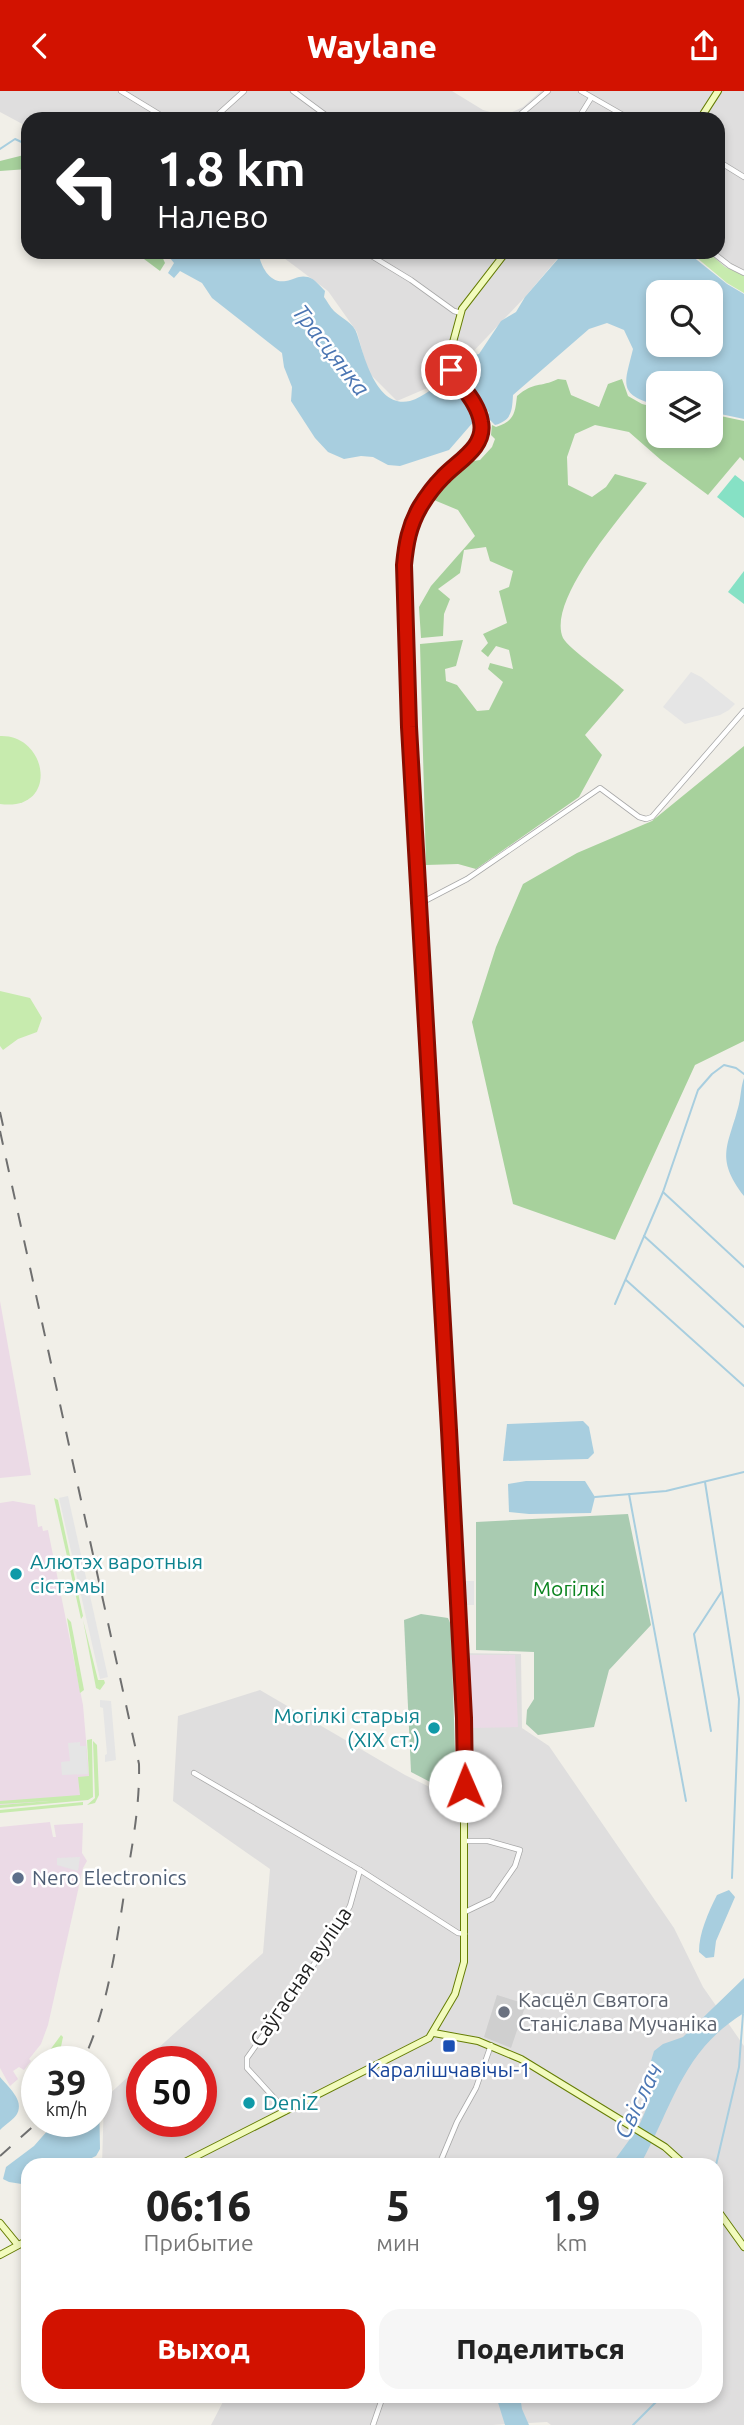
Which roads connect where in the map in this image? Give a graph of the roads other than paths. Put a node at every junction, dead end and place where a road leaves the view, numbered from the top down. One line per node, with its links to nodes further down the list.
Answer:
1 (121, 91): 8 (street)
2 (244, 91): 9 (street)
3 (293, 91): 10 (street)
4 (548, 91): 11 (street)
5 (581, 91): 7 (street)
6 (718, 91): 14 (main road)
7 (591, 98): 12 (street); 13 (street)
8 (156, 112)
9 (221, 112)
10 (322, 112)
11 (522, 112)
12 (582, 112)
13 (617, 112)
14 (704, 112)
15 (725, 165): 16 (street)
16 (744, 177)
17 (376, 259): 21 (street)
18 (501, 259): 21 (main road)
19 (721, 259): 20 (street)
20 (744, 273)
21 (461, 313): 23 (main road)
22 (743, 713): 23 (street)
23 (419, 904): 25 (main road)
24 (194, 1773): 26 (street)
25 (465, 1841): 27 (main road); 27 (street)
26 (360, 1870): 28 (street); 31 (street, Саўгасная вуліца)
27 (466, 1912): 28 (main road)
28 (465, 1934): 29 (main road)
29 (434, 2033): 30 (main road); 31 (main road)
30 (491, 2045): 33 (street); 34 (main road)
31 (286, 2111): 32 (main road)
32 (193, 2158)
33 (442, 2158)
34 (677, 2158)
35 (723, 2218): 39 (main road)
36 (0, 2223): 38 (main road)
37 (21, 2244): 38 (main road)
38 (18, 2245): 40 (main road)
39 (744, 2247)
40 (0, 2255)
41 (381, 2403): 42 (street)
42 (373, 2425)

